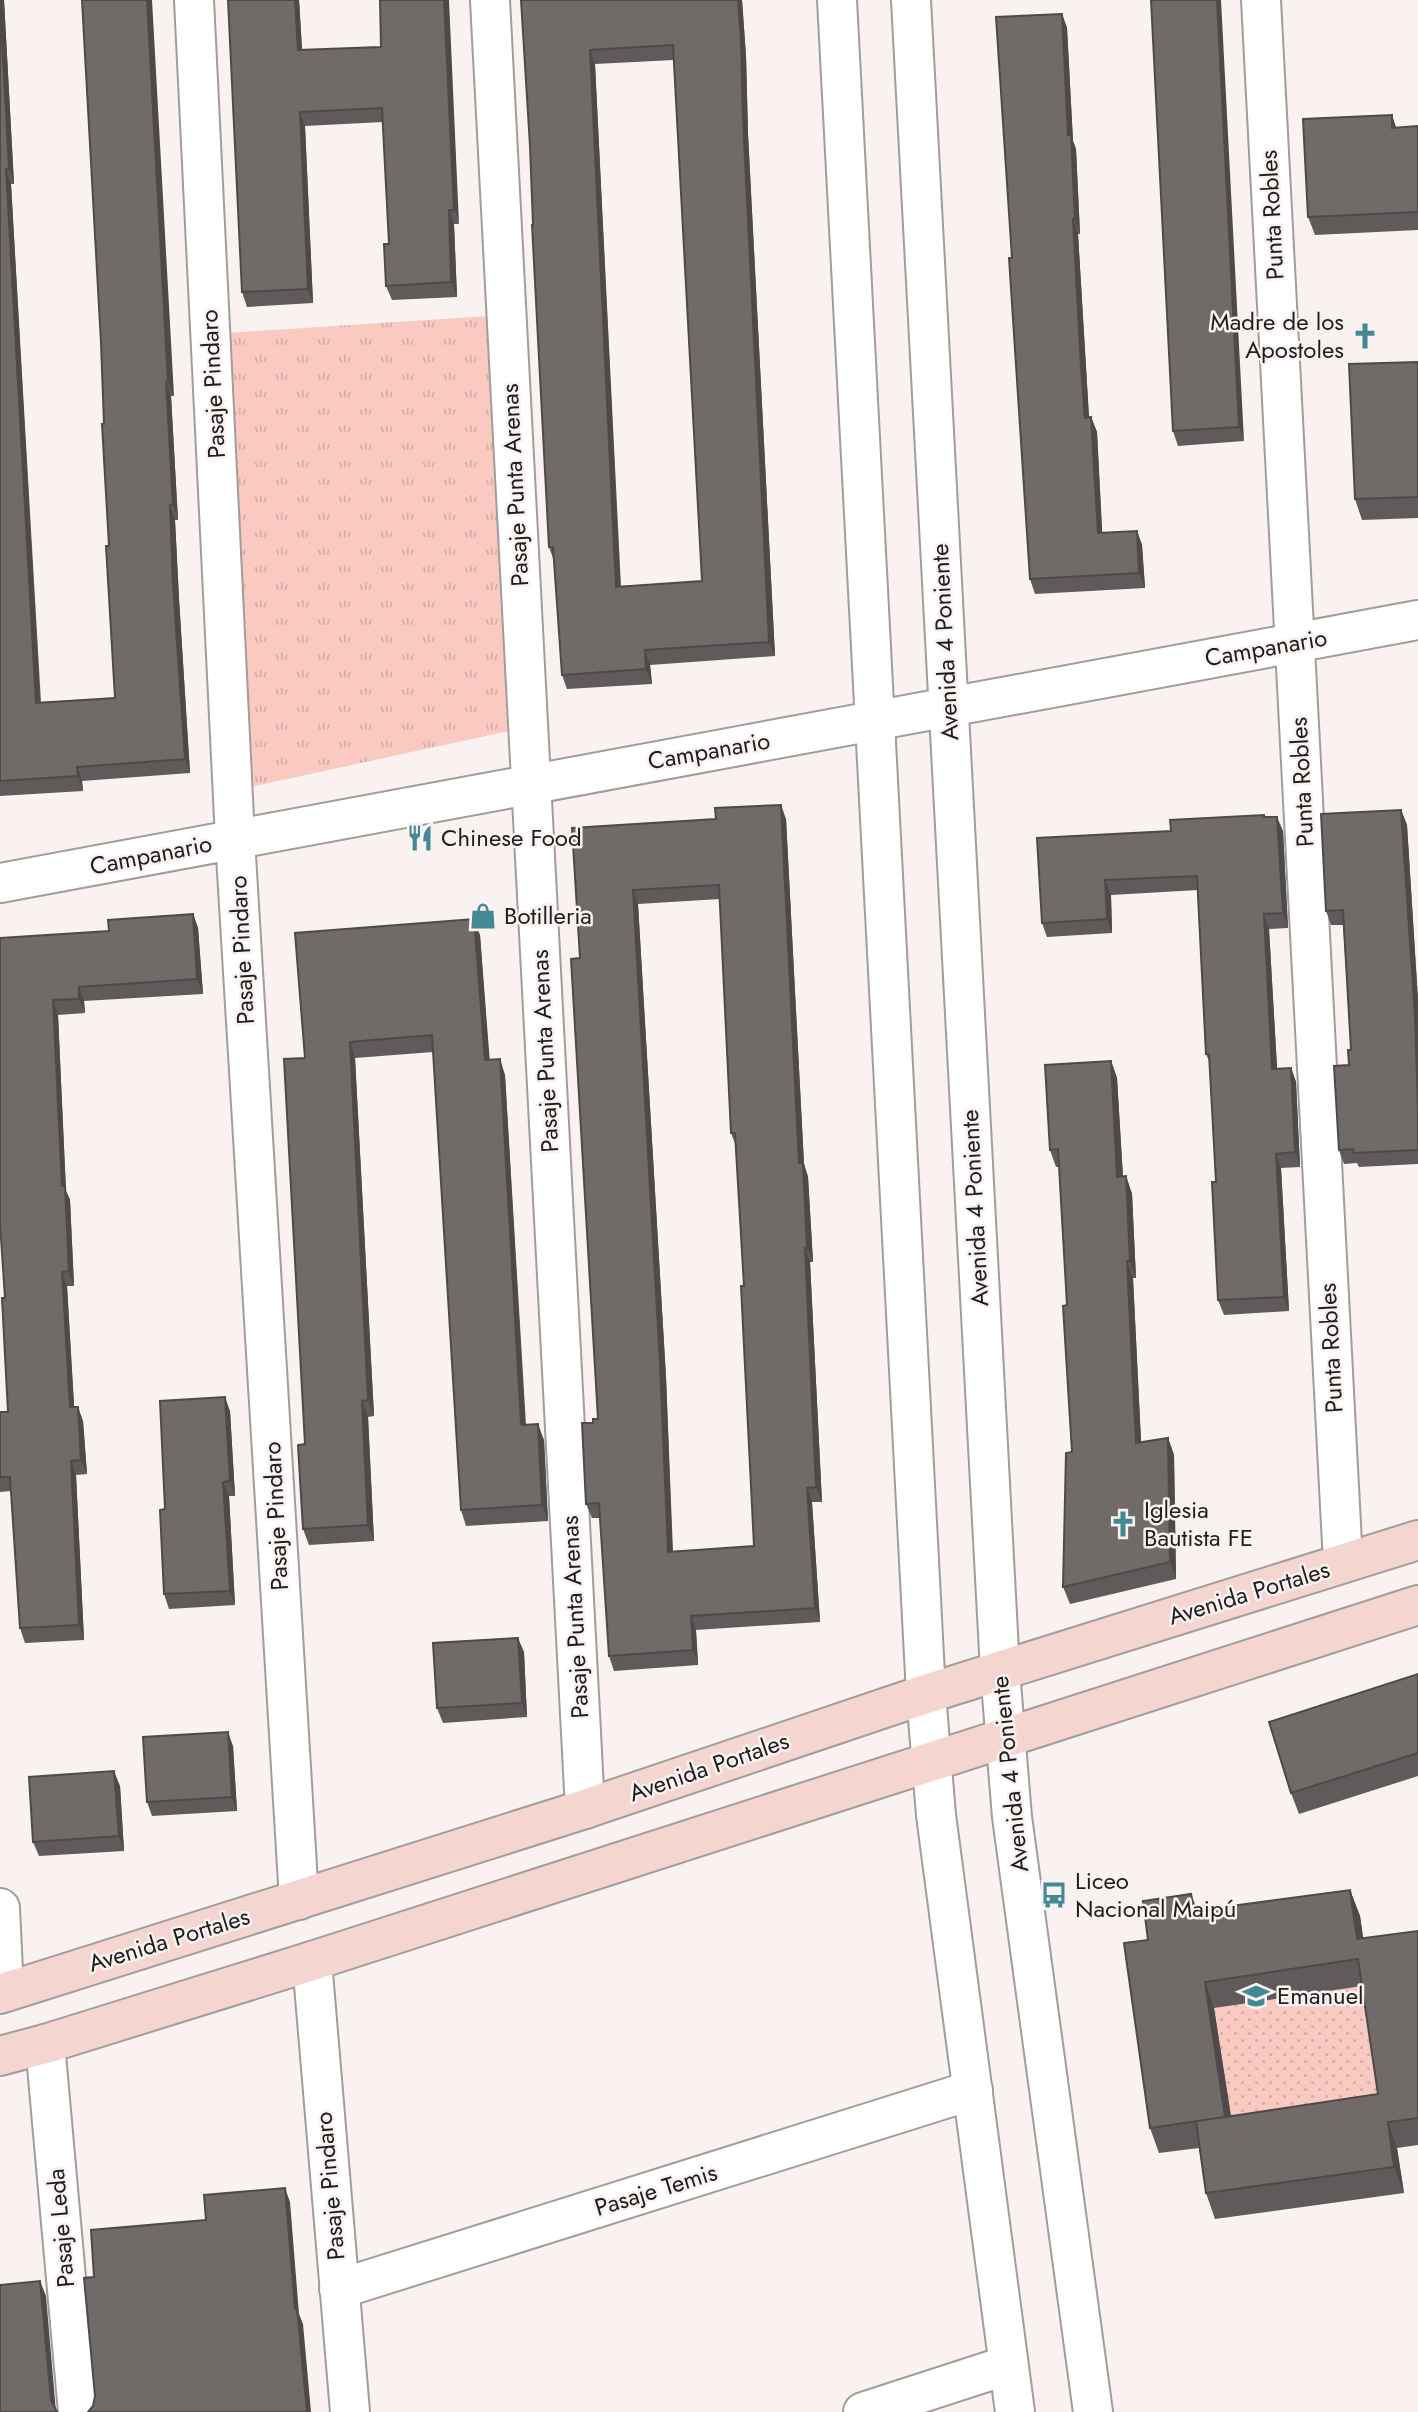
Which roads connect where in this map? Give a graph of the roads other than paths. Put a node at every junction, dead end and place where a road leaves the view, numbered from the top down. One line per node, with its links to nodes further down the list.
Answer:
1 (194, 0): 11 (street, Pasaje Pindaro)
2 (490, 0): 10 (street, Pasaje Punta Arenas)
3 (837, 0): 9 (street)
4 (911, 0): 8 (street, Avenida 4 Poniente)
5 (1261, 0): 7 (street, Punta Robles)
6 (1418, 620): 7 (street, Campanario)
7 (1294, 642): 8 (street, Campanario); 14 (street, Punta Robles)
8 (948, 707): 9 (street, Campanario); 16 (street, Avenida 4 Poniente)
9 (875, 721): 10 (street, Campanario); 17 (street)
10 (531, 784): 11 (street, Campanario); 20 (street, Pasaje Punta Arenas)
11 (235, 839): 12 (street, Campanario); 21 (street, Pasaje Pindaro)
12 (0, 883)
13 (1418, 1540): 14 (main road, Avenida Portales)
14 (1343, 1563): 16 (main road, Avenida Portales)
15 (1418, 1605): 18 (main road)
16 (1000, 1671): 17 (main road, Avenida Portales); 18 (street, Avenida 4 Poniente)
17 (926, 1694): 19 (street); 20 (main road, Avenida Portales)
18 (1005, 1737): 19 (main road); 34 (street, Avenida 4 Poniente)
19 (932, 1760): 23 (main road); 27 (street)
20 (585, 1809): 21 (main road, Avenida Portales)
21 (299, 1899): 24 (main road, Avenida Portales)
22 (0, 1908): 24 (street)
23 (312, 1961): 25 (main road); 28 (street, Pasaje Pindaro)
24 (2, 1993)
25 (44, 2044): 26 (main road); 30 (street, Pasaje Leda)
26 (0, 2056)
27 (973, 2090): 28 (street, Pasaje Temis); 29 (street)
28 (339, 2289): 31 (street, Pasaje Pindaro)
29 (1009, 2365): 32 (street); 33 (street)
30 (78, 2412)
31 (350, 2412)
32 (863, 2412)
33 (1015, 2412)
34 (1093, 2412)

